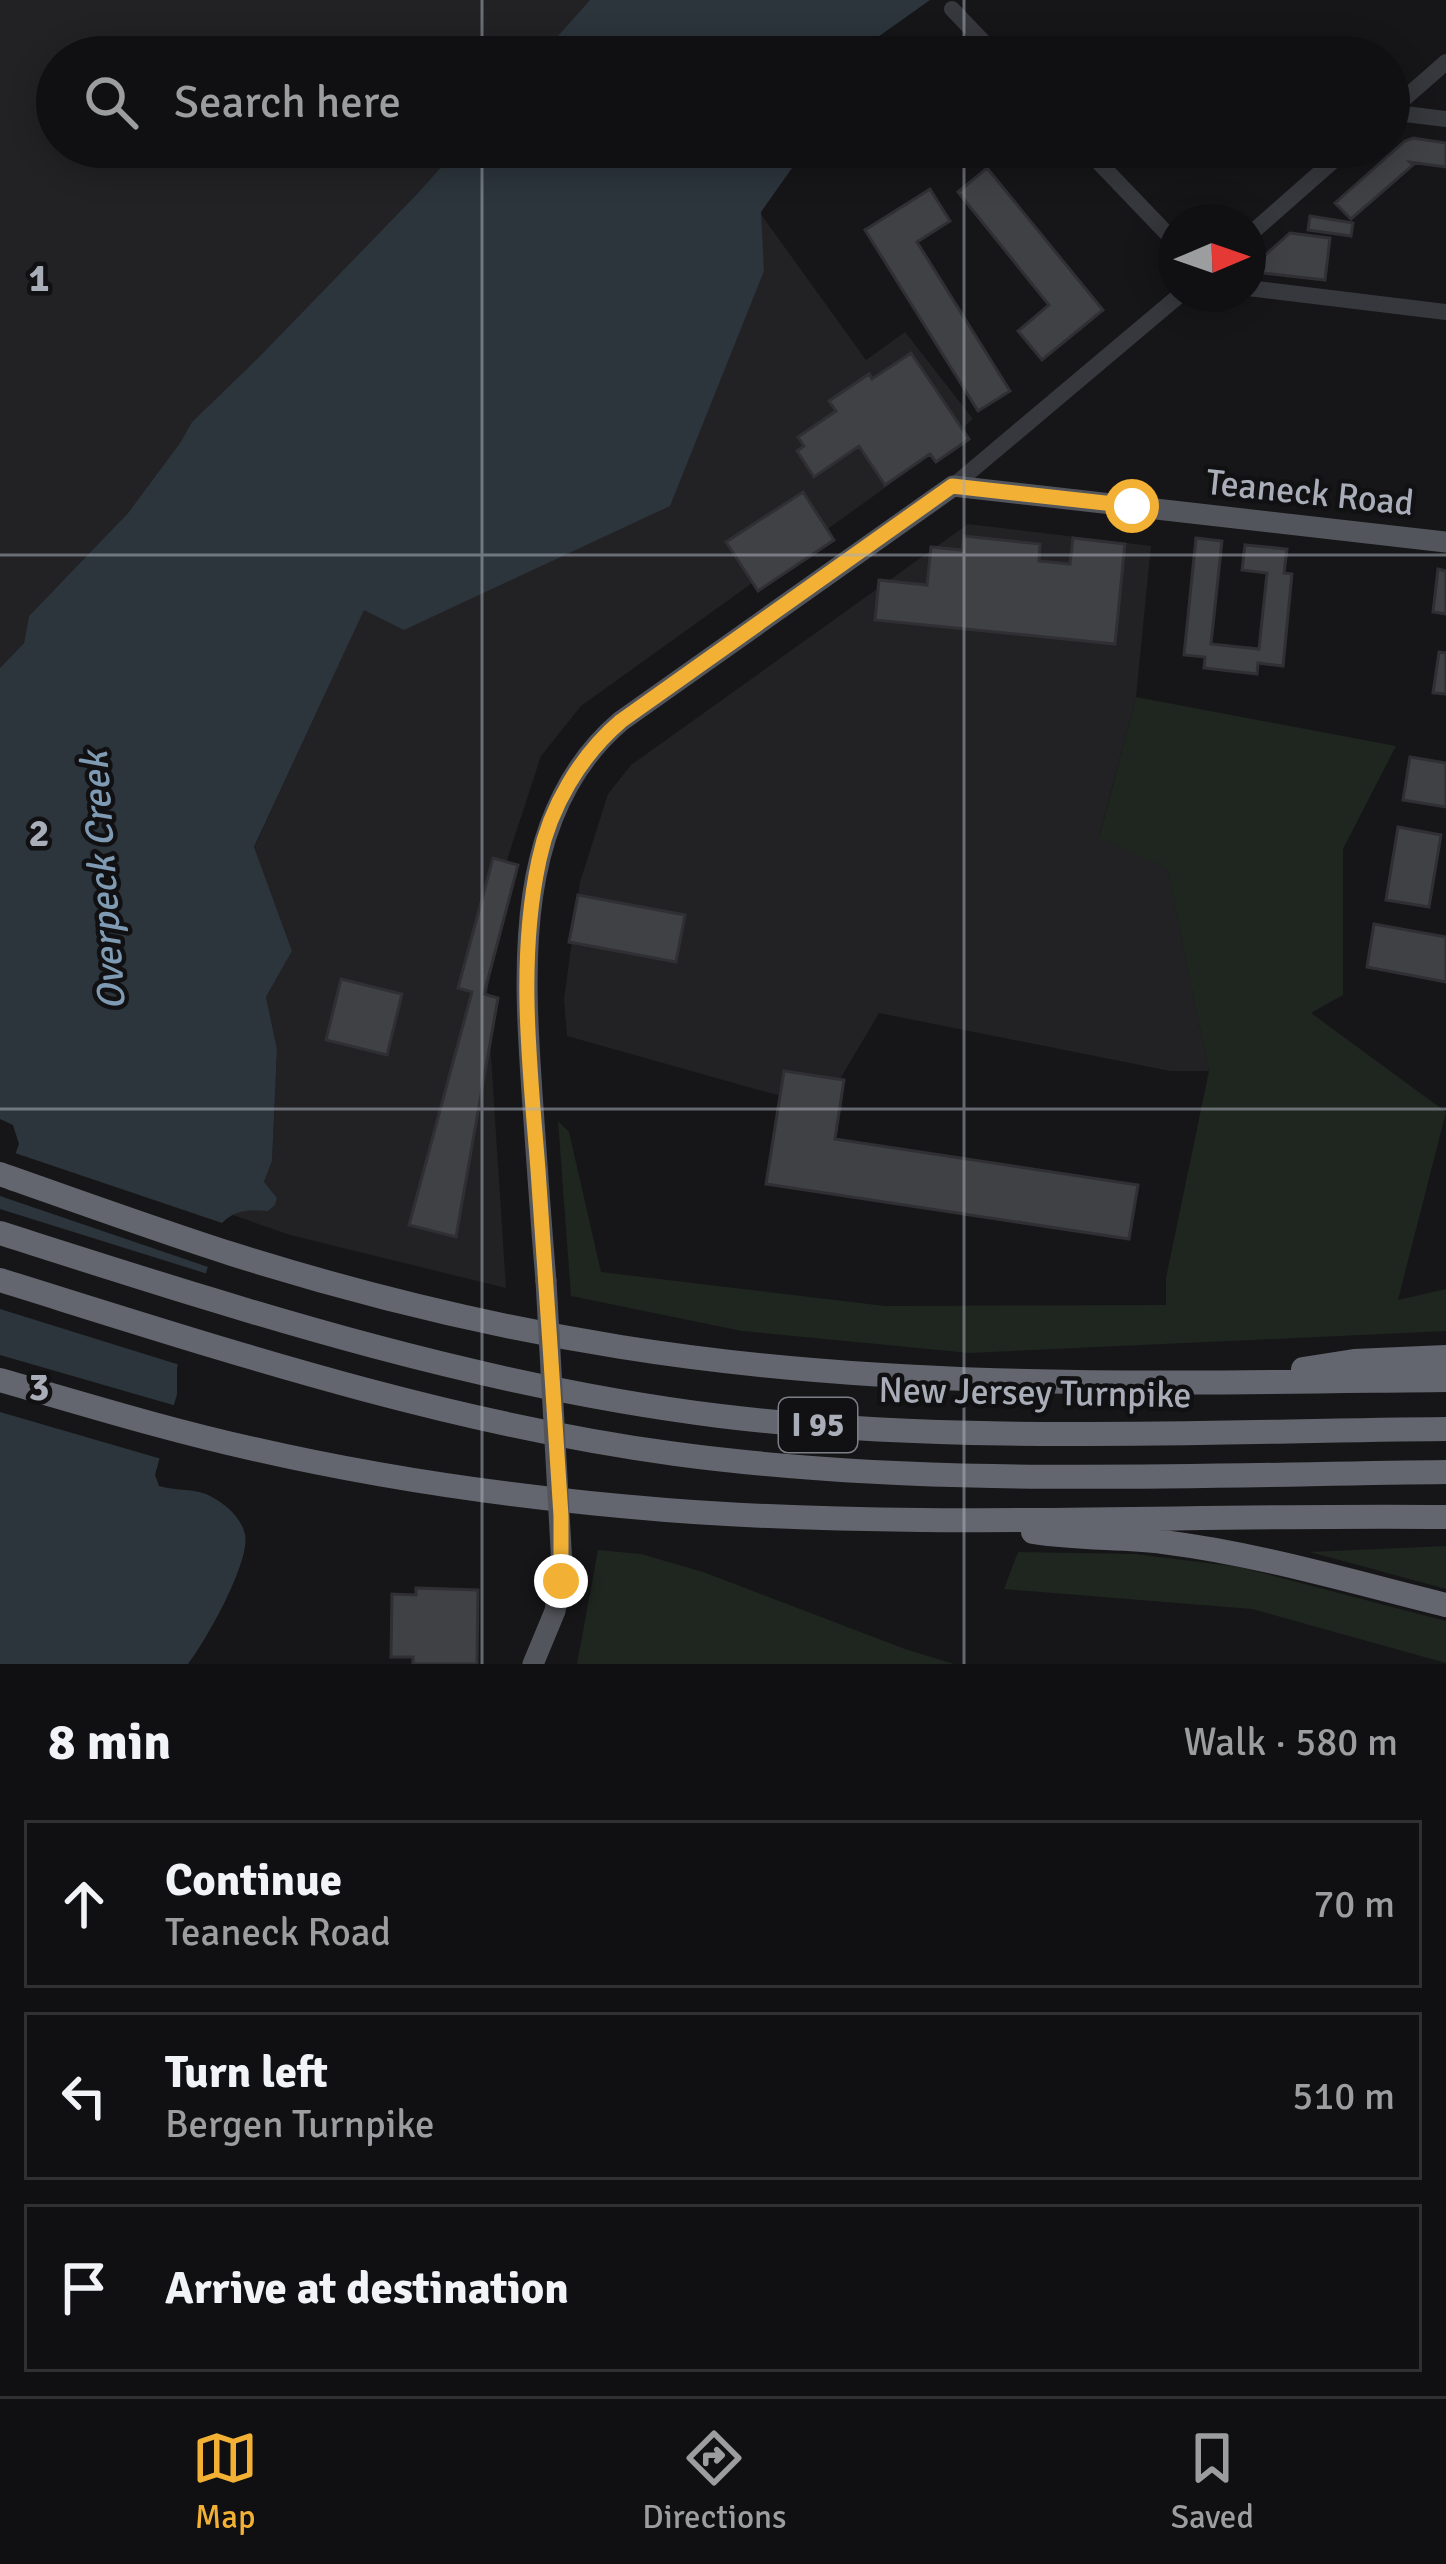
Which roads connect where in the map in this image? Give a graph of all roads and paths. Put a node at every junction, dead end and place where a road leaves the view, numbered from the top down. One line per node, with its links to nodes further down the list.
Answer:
1 (952, 9): 2 (street)
2 (978, 36)
3 (1446, 62): 4 (street)
4 (1410, 94)
5 (1410, 115): 6 (street)
6 (1446, 119)
7 (1104, 168): 10 (street)
8 (1325, 168): 9 (street)
9 (1266, 220)
10 (1158, 224)
11 (1266, 290): 13 (street)
12 (1160, 312): 14 (street)
13 (1446, 312)
14 (952, 486): 15 (main road, Teaneck Road); 28 (main road, bridge)
15 (1446, 542)
16 (0, 1174): 22 (highway)
17 (0, 1233): 23 (highway, New Jersey Turnpike / I 95)
18 (0, 1280): 24 (highway)
19 (1446, 1358): 22 (highway)
20 (0, 1380): 26 (highway)
21 (1446, 1380): 22 (highway)
22 (1211, 1382)
23 (1446, 1429)
24 (1446, 1472)
25 (1446, 1517): 26 (highway)
26 (953, 1520): 27 (highway)
27 (1446, 1605)
28 (533, 1664)

